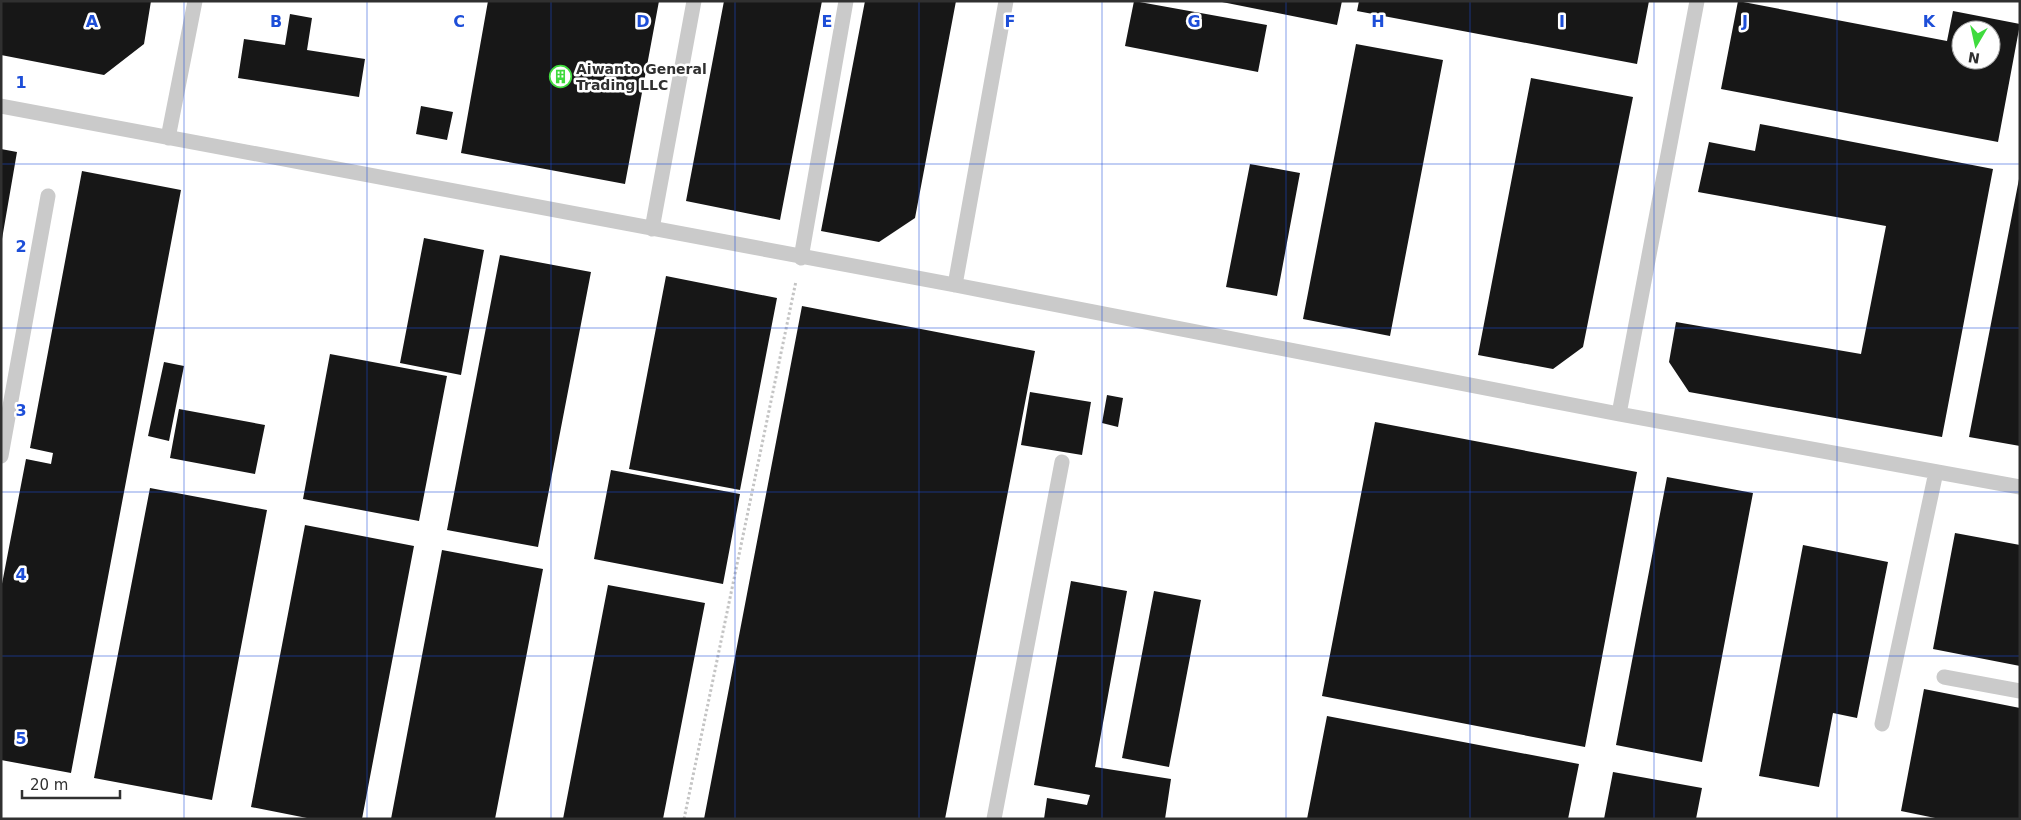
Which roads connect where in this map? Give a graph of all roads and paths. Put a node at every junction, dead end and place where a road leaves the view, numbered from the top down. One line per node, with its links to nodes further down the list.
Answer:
1 (195, 1): 7 (lane)
2 (694, 1): 9 (lane)
3 (846, 1): 10 (lane)
4 (1006, 1): 11 (lane)
5 (1696, 1): 12 (lane)
6 (1, 106): 7 (lane)
7 (168, 138): 9 (lane)
8 (48, 196): 13 (lane)
9 (652, 229): 10 (lane)
10 (800, 258): 11 (lane); 20 (path)
11 (954, 285): 12 (lane)
12 (1619, 414): 15 (lane)
13 (1, 456)
14 (1062, 462): 21 (lane)
15 (1936, 472): 16 (lane); 19 (lane)
16 (2020, 487)
17 (1944, 677): 18 (lane)
18 (2020, 691)
19 (1882, 724)
20 (684, 819)
21 (994, 819)

